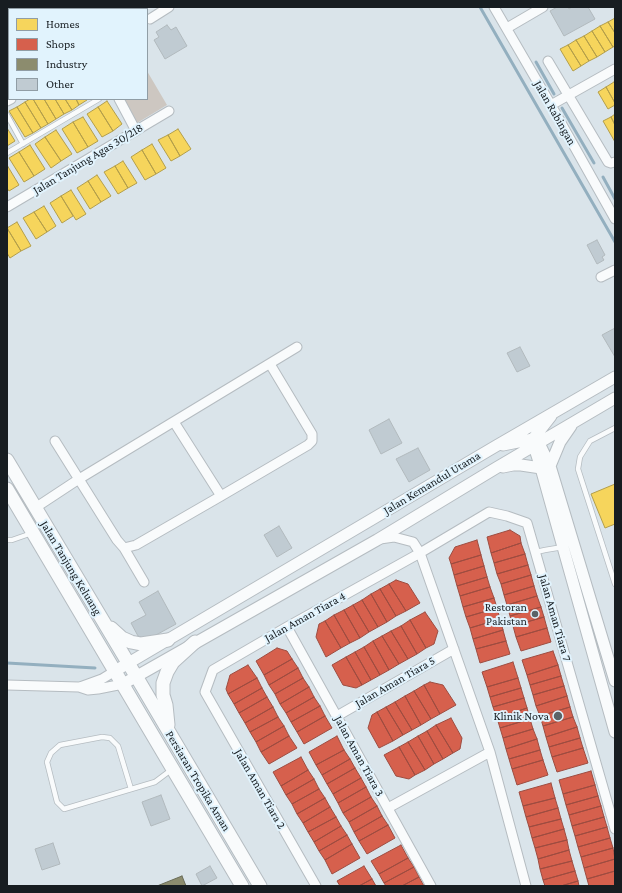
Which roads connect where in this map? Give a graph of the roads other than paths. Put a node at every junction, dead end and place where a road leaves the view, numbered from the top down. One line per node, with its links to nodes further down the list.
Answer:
1 (169, 7): 4 (street)
2 (494, 7): 5 (street, Jalan Rabingan)
3 (543, 7): 5 (street)
4 (150, 19)
5 (507, 28): 11 (street, Jalan Rabingan)
6 (548, 61): 8 (street)
7 (615, 70): 8 (street)
8 (568, 95): 11 (street); 17 (street)
9 (97, 100): 15 (lane)
10 (120, 100): 14 (street)
11 (551, 105): 19 (street, Jalan Rabingan)
12 (169, 111): 14 (street, Jalan Tanjung Agas 30/218)
13 (7, 115): 15 (lane)
14 (136, 130): 18 (street, Jalan Tanjung Agas 30/218)
15 (23, 144): 16 (lane)
16 (7, 153)
17 (613, 163)
18 (7, 206)
19 (615, 219)
20 (615, 270): 21 (street)
21 (601, 277)
22 (297, 347): 23 (street)
23 (270, 364): 27 (street); 38 (street)
24 (615, 376): 26 (street)
25 (615, 398): 28 (street, Jalan Kemandul Utama)
26 (554, 412): 31 (street); 32 (street)
27 (174, 422): 36 (street); 38 (street)
28 (572, 424): 31 (street, Jalan Kemandul Utama); 34 (street)
29 (615, 428): 48 (lane)
30 (56, 441): 36 (street)
31 (535, 443): 32 (street, Jalan Kemandul Utama); 34 (street); 35 (street, Jalan Kemandul Utama)
32 (496, 446): 51 (street, Jalan Kemandul Utama)
33 (7, 460): 39 (main road, Jalan Tanjung Keluang)
34 (546, 467): 35 (street); 43 (street); 57 (street)
35 (496, 468): 42 (street, Jalan Kemandul Utama)
36 (80, 479): 39 (street); 44 (street)
37 (7, 489): 40 (main road, Jalan Tanjung Keluang)
38 (222, 496): 44 (street)
39 (35, 508): 49 (main road, Jalan Tanjung Keluang)
40 (33, 532): 41 (lane); 55 (main road, Jalan Tanjung Keluang)
41 (7, 540)
42 (377, 540): 46 (street); 52 (street, Jalan Kemandul Utama)
43 (563, 547): 45 (lane); 63 (street)
44 (124, 548): 47 (street)
45 (536, 552): 46 (street, Jalan Aman Tiara 7); 69 (street, Jalan Aman Tiara 7)
46 (420, 553): 50 (street, Jalan Aman Tiara 4); 53 (street)
47 (144, 582)
48 (615, 584)
49 (104, 622): 51 (main road); 54 (main road, Jalan Tanjung Keluang)
50 (287, 627): 61 (street, Jalan Aman Tiara 4); 62 (street, Jalan Aman Tiara 3)
51 (168, 640): 54 (street, Jalan Kemandul Utama)
52 (195, 642): 56 (street, Jalan Kemandul Utama); 64 (main road)
53 (454, 649): 62 (street, Jalan Aman Tiara 5); 65 (street)
54 (128, 663): 55 (street, Jalan Kemandul Utama); 56 (main road, Jalan Tanjung Keluang)
55 (115, 671): 58 (main road, Jalan Tanjung Keluang); 60 (street)
56 (136, 676): 58 (street, Jalan Kemandul Utama); 64 (main road, Persiaran Tropika Aman)
57 (615, 681)
58 (123, 684): 60 (street); 66 (main road, Persiaran Tropika Aman)
59 (7, 685): 60 (street)
60 (79, 688)
61 (205, 692): 72 (street, Jalan Aman Tiara 2)
62 (337, 716): 68 (street, Jalan Aman Tiara 3)
63 (614, 727)
64 (168, 730): 71 (main road, Persiaran Tropika Aman)
65 (490, 752): 68 (street); 74 (street)
66 (173, 768): 67 (lane); 70 (main road, Persiaran Tropika Aman)
67 (131, 789): 67 (lane)
68 (388, 808): 73 (street, Jalan Aman Tiara 3)
69 (615, 829)
70 (242, 886)
71 (260, 886)
72 (316, 886)
73 (431, 886)
74 (526, 886)

